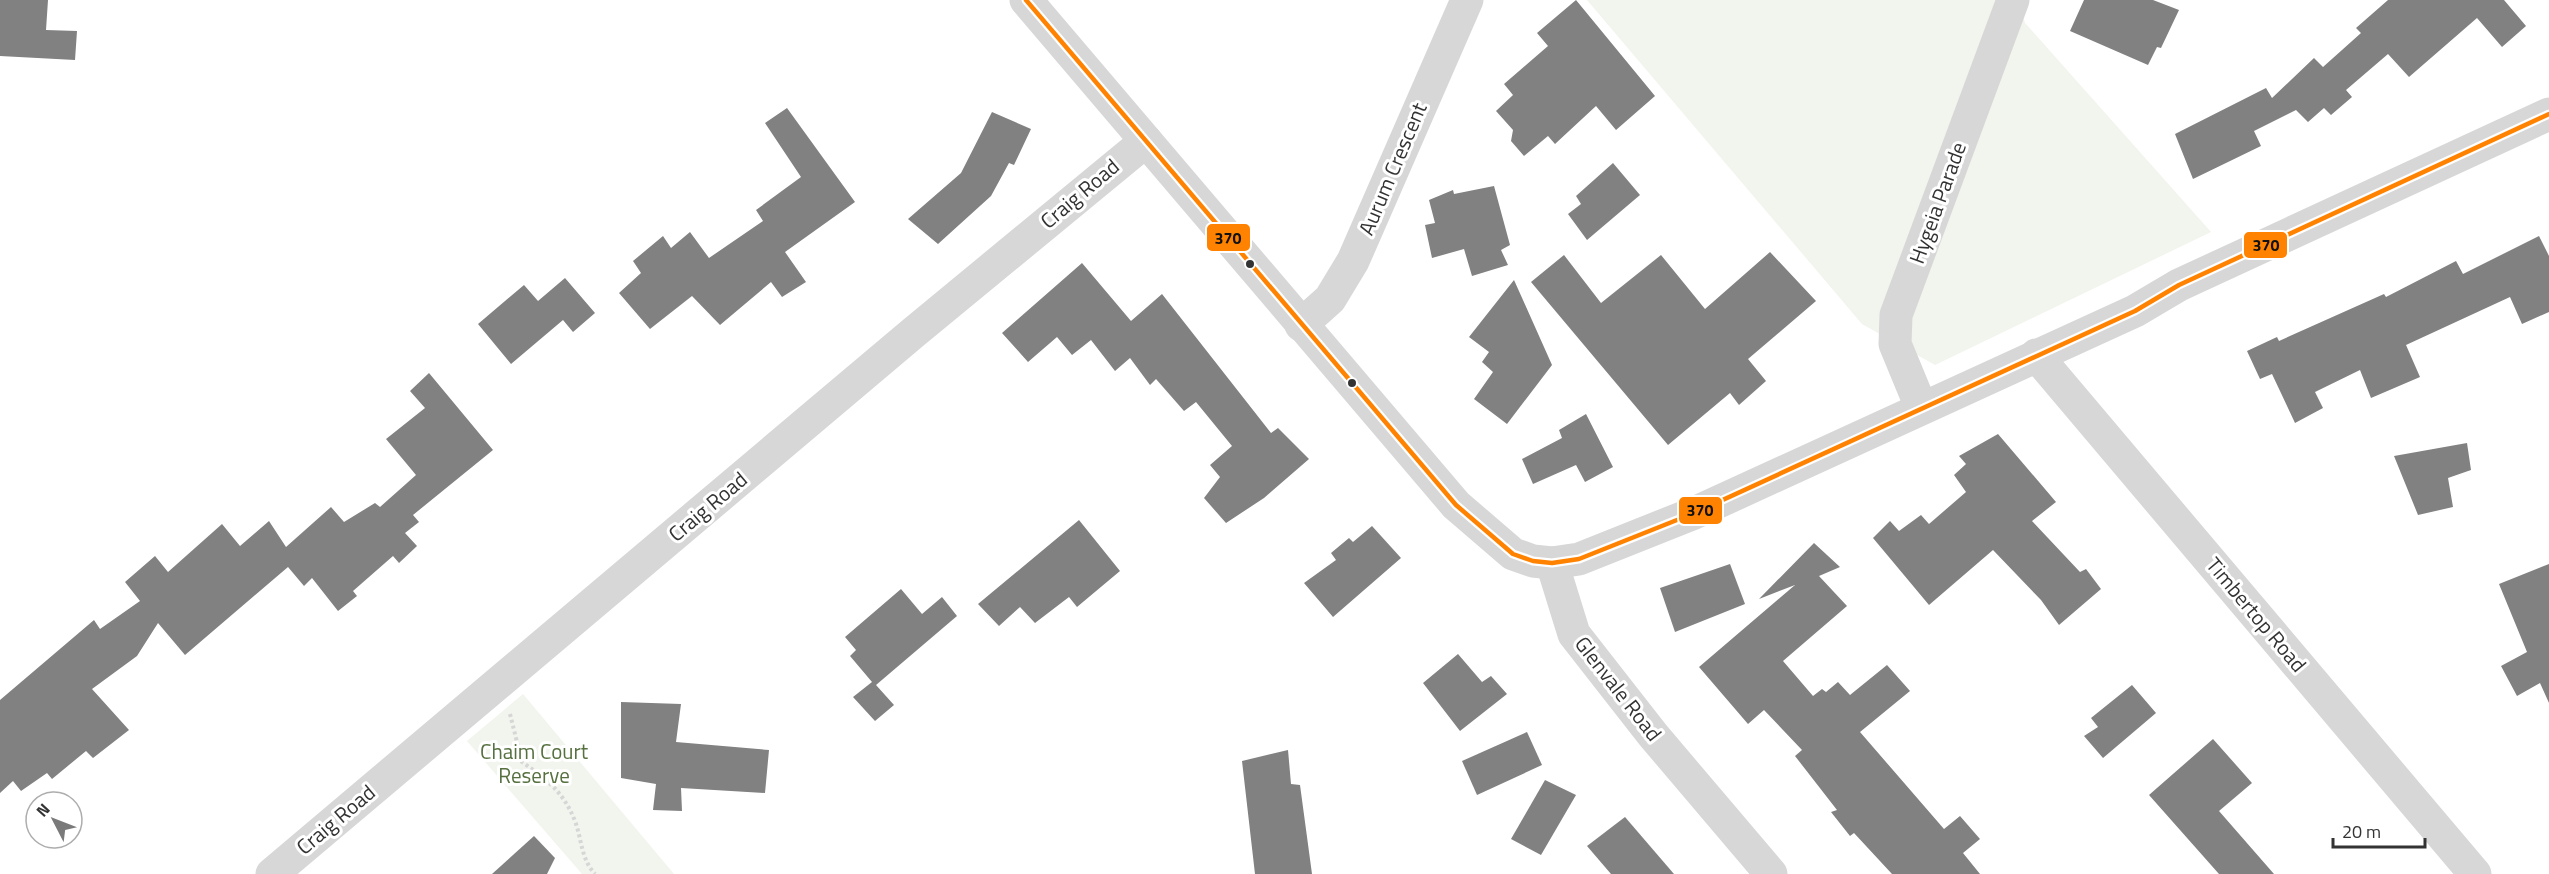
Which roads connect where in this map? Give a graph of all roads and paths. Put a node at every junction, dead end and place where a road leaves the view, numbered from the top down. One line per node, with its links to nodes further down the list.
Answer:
1 (1026, 0): 5 (street)
2 (1467, 0): 6 (street, Aurum Crescent)
3 (2013, 0): 8 (street, Hygeia Parade)
4 (2549, 114): 7 (street)
5 (1146, 141): 6 (street); 10 (street, Craig Road)
6 (1301, 325): 9 (street)
7 (2037, 355): 8 (street); 14 (street, Timbertop Road)
8 (1922, 407): 9 (street)
9 (1552, 563): 13 (street, Glenvale Road)
10 (502, 682): 11 (street, Craig Road); 12 (path)
11 (272, 874)
12 (595, 874)
13 (1771, 874)
14 (2475, 874)

